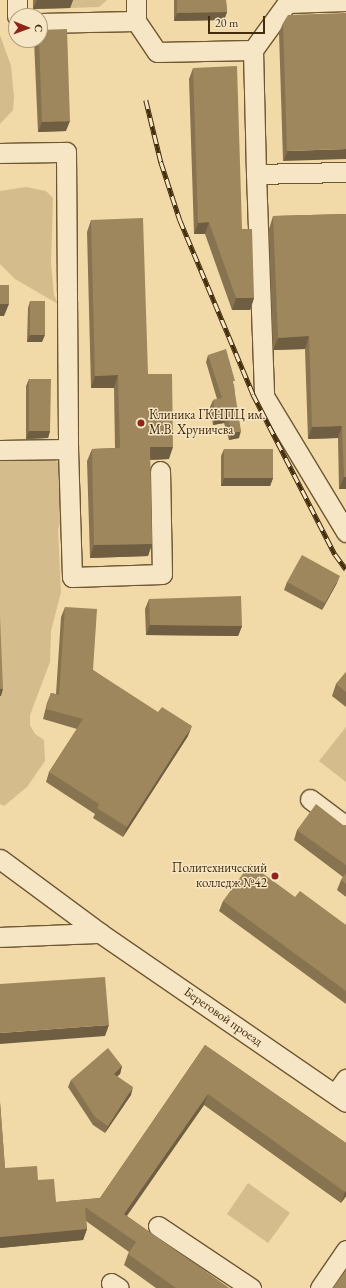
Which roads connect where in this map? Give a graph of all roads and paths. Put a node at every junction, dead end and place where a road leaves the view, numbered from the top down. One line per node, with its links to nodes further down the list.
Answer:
1 (136, 0): 3 (street)
2 (346, 1): 5 (street)
3 (136, 21): 4 (street); 5 (street)
4 (48, 23)
5 (253, 50): 8 (street)
6 (0, 153): 9 (street)
7 (346, 172): 8 (street)
8 (256, 174): 12 (street)
9 (68, 449): 10 (street); 11 (street)
10 (0, 450)
11 (160, 471)
12 (346, 532)
13 (310, 799): 14 (street)
14 (346, 826)
15 (0, 859): 16 (street, Береговой проезд)
16 (100, 933): 17 (street); 19 (street, Береговой проезд)
17 (0, 937)
18 (346, 1079): 19 (street)
19 (340, 1098)
20 (158, 1226): 22 (street)
21 (346, 1250): 23 (street)
22 (251, 1288)
23 (320, 1288)

